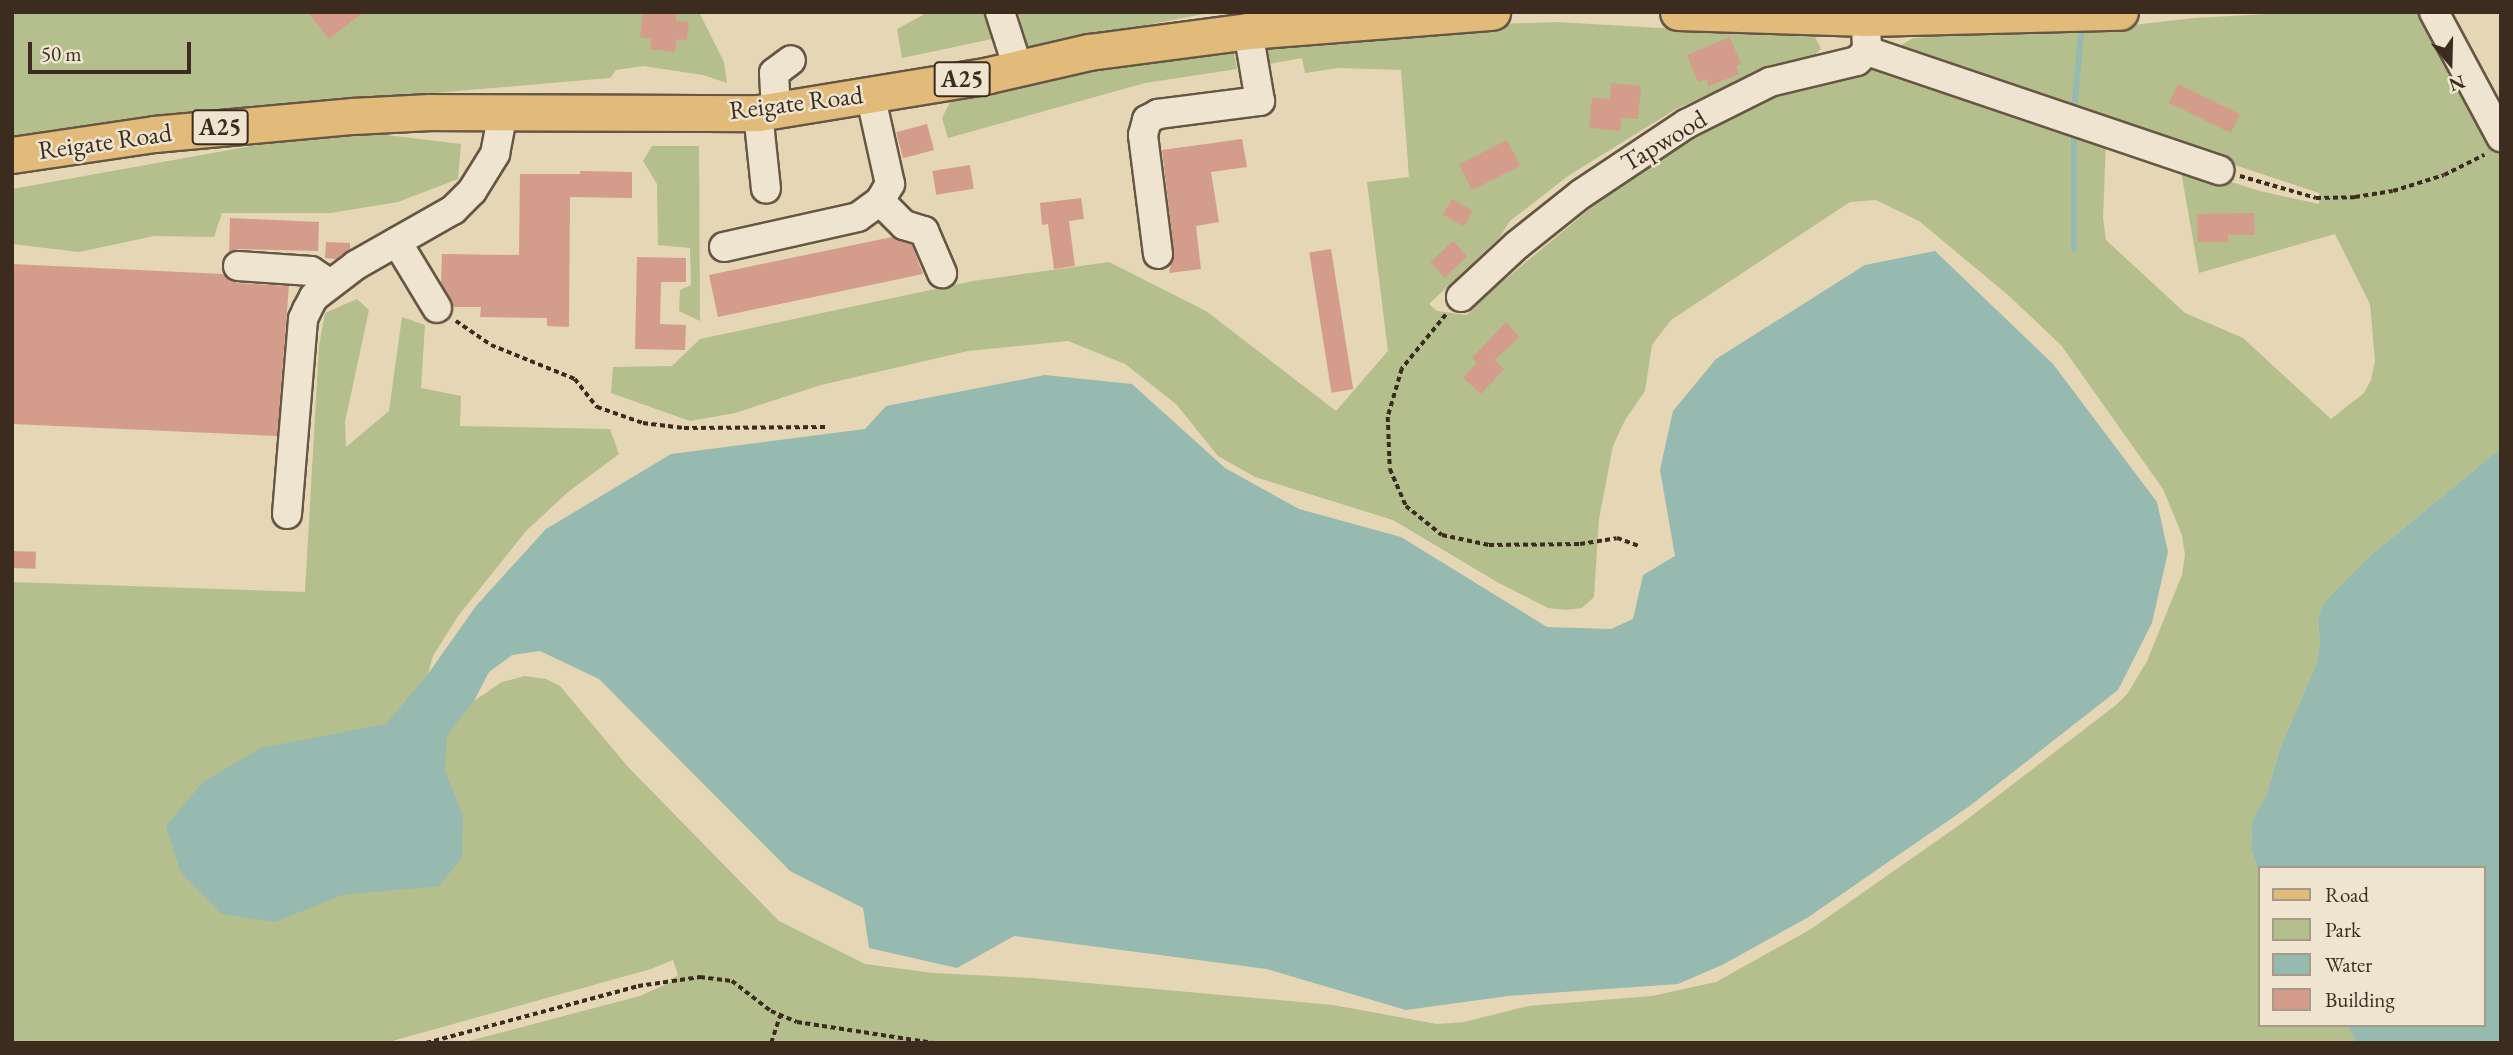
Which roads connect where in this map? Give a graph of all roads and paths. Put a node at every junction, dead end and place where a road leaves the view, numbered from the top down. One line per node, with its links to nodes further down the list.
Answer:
1 (1000, 12): 11 (street)
2 (1492, 12): 8 (main road, Reigate Road / A25)
3 (1678, 12): 4 (main road)
4 (1698, 12): 9 (main road)
5 (2120, 12): 7 (main road)
6 (2434, 12): 15 (street)
7 (1910, 15): 9 (main road)
8 (1248, 32): 11 (main road, Reigate Road / A25); 22 (street)
9 (1866, 34): 17 (street); 26 (street, Tapwood)
10 (791, 60): 14 (street)
11 (1018, 68): 12 (main road, Reigate Road / A25)
12 (870, 94): 14 (main road, Reigate Road / A25); 19 (street)
13 (503, 112): 14 (main road, Reigate Road / A25); 16 (main road, Reigate Road / A25); 21 (street)
14 (767, 112): 18 (street)
15 (2494, 145): 17 (path)
16 (12, 155)
17 (2219, 170)
18 (766, 189)
19 (880, 201): 20 (street); 24 (street)
20 (724, 247)
21 (385, 249): 25 (street); 27 (street)
22 (1158, 254)
23 (238, 266): 25 (street)
24 (942, 273)
25 (330, 284): 29 (street)
26 (1461, 297): 30 (path)
27 (437, 308): 28 (path)
28 (827, 427)
29 (287, 513)
30 (1639, 546)
31 (780, 1016): 32 (path); 33 (path); 34 (path)
32 (426, 1043)
33 (771, 1043)
34 (935, 1043)

